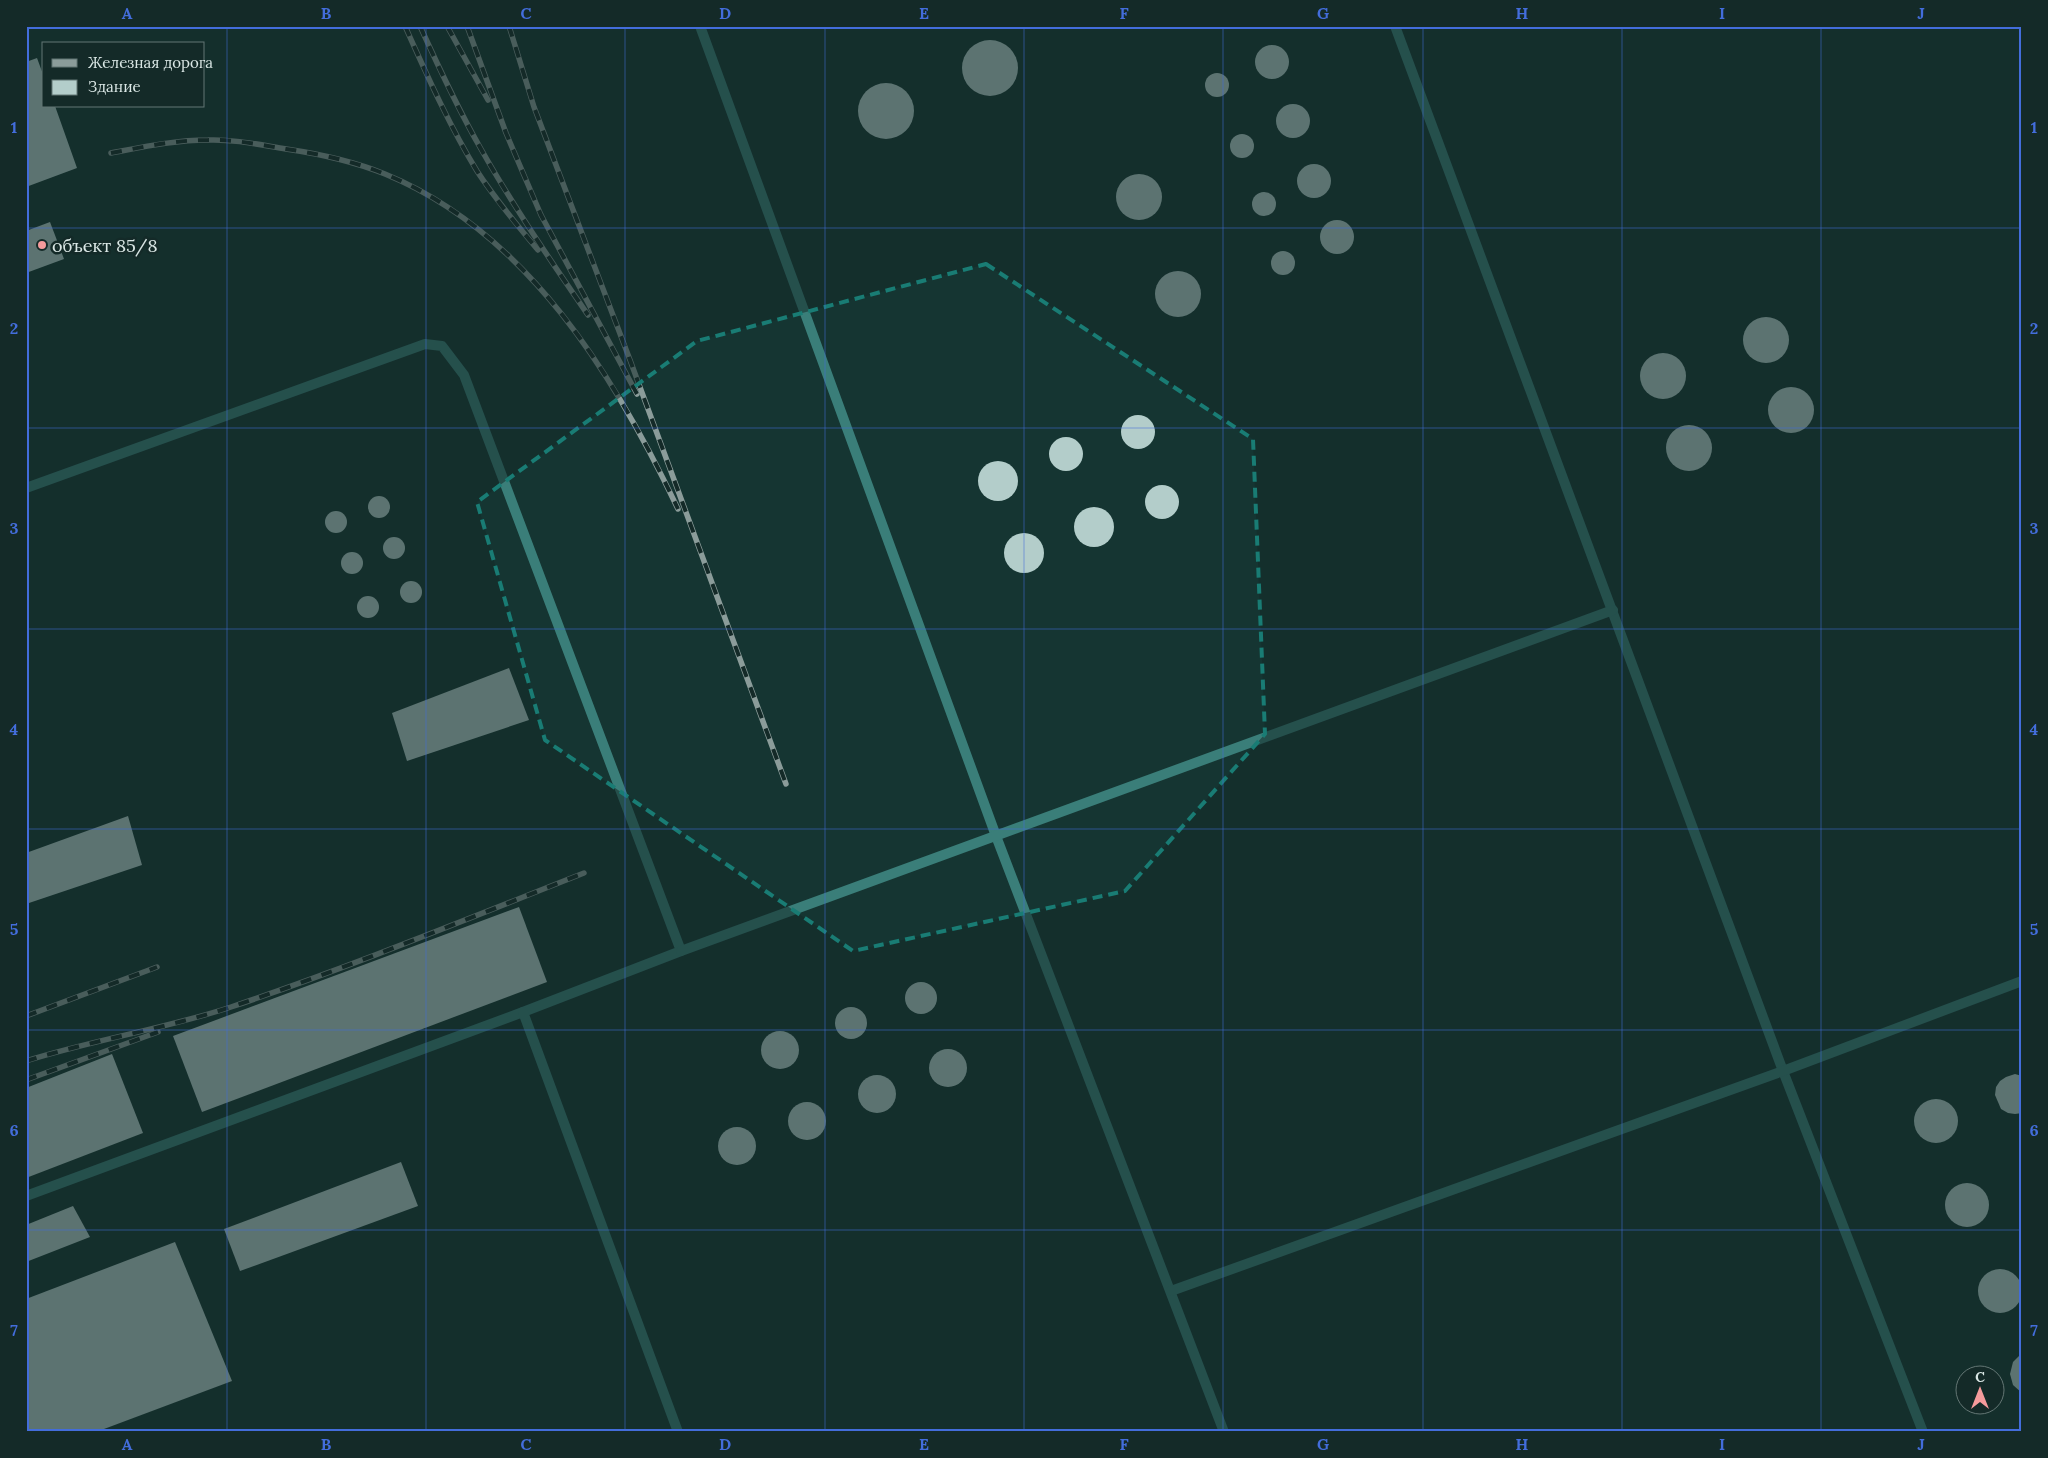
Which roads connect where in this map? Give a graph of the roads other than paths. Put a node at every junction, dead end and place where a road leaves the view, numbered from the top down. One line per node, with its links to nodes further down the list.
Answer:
1 (700, 26): 5 (lane)
2 (1395, 26): 4 (lane)
3 (26, 488): 6 (lane)
4 (1613, 610): 5 (lane); 9 (lane)
5 (996, 836): 6 (lane); 11 (lane)
6 (682, 951): 8 (lane)
7 (2022, 981): 9 (lane)
8 (523, 1012): 10 (lane); 12 (lane)
9 (1783, 1071): 11 (lane); 14 (lane)
10 (26, 1196)
11 (1171, 1291): 13 (lane)
12 (678, 1432)
13 (1224, 1432)
14 (1923, 1432)

